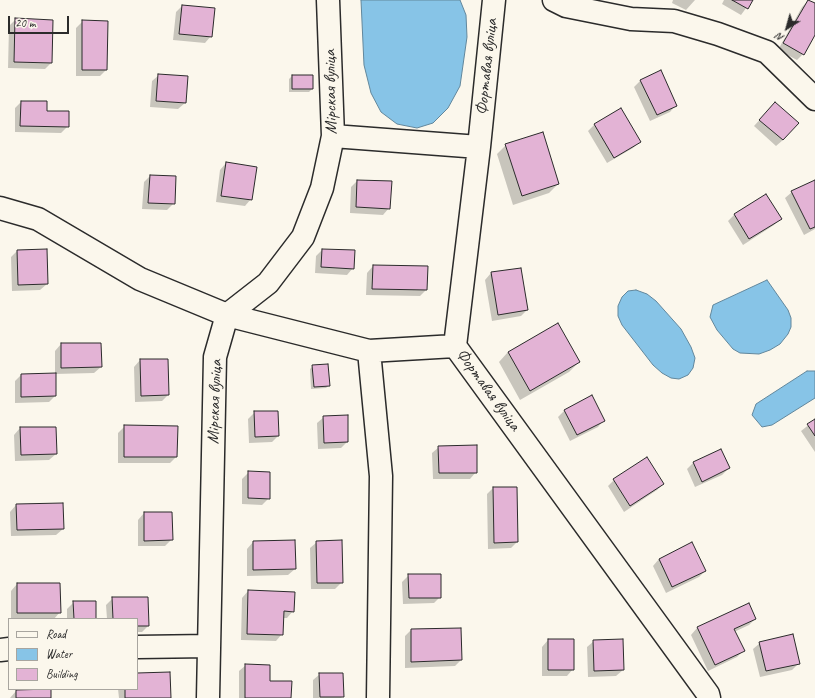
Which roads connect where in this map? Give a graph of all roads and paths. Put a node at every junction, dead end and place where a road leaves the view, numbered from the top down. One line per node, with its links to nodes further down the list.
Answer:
1 (328, 0): 5 (street, Мірская вуліца)
2 (494, 0): 6 (street, Фортавая вуліца)
3 (554, 0): 4 (street)
4 (815, 99)
5 (333, 136): 6 (street); 8 (street, Мірская вуліца)
6 (479, 146): 9 (street, Фортавая вуліца)
7 (0, 208): 8 (street)
8 (227, 315): 10 (street); 11 (street, Мірская вуліца)
9 (455, 346): 10 (street); 15 (street, Фортавая вуліца)
10 (369, 351): 14 (street)
11 (209, 646): 12 (street); 13 (street, Мірская вуліца)
12 (138, 648)
13 (208, 698)
14 (378, 698)
15 (709, 698)

